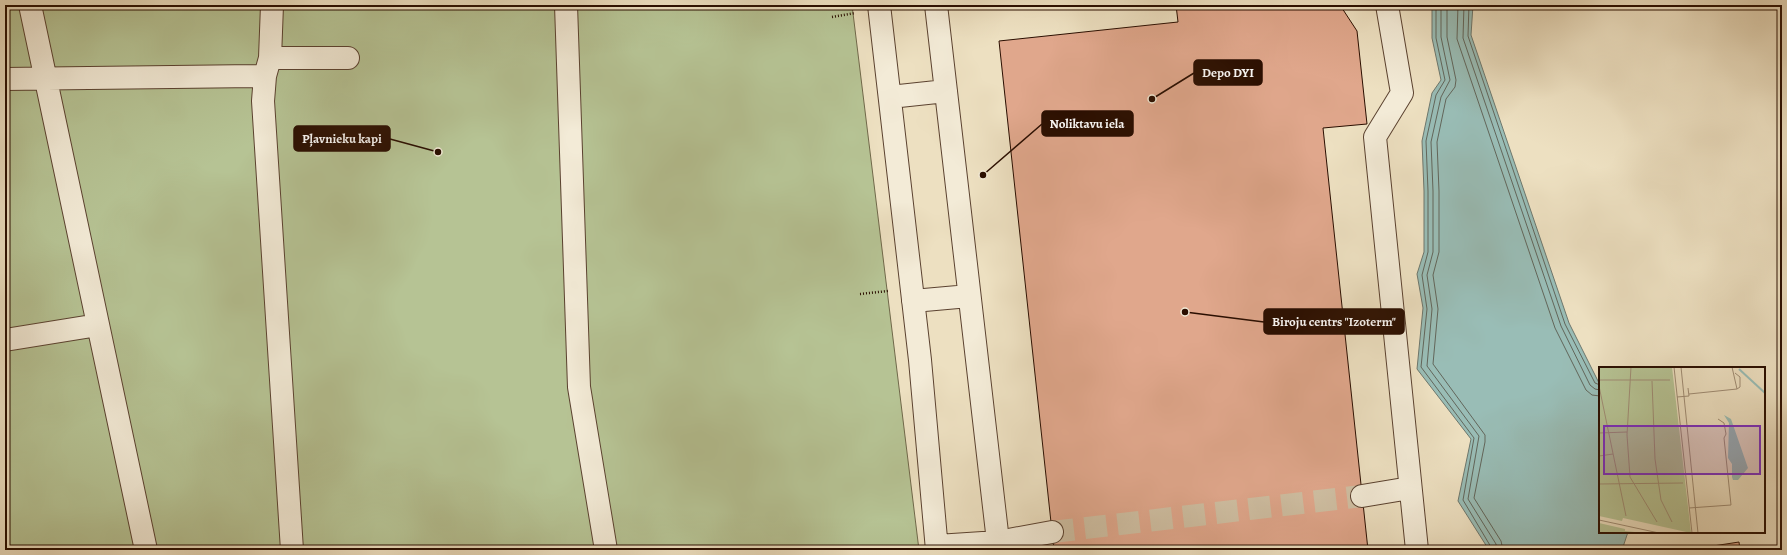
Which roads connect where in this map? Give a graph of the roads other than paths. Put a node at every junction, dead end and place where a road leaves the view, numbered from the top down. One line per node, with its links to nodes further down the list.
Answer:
1 (30, 5): 10 (street)
2 (272, 5): 8 (street)
3 (566, 5): 24 (street)
4 (879, 5): 12 (street)
5 (936, 5): 11 (street)
6 (1387, 5): 17 (street)
7 (348, 58): 8 (street)
8 (267, 67): 10 (street); 23 (street)
9 (5, 79): 10 (street)
10 (44, 79): 15 (street)
11 (946, 91): 12 (street); 13 (street)
12 (890, 97): 14 (street)
13 (969, 296): 14 (street); 20 (street)
14 (913, 301): 21 (street)
15 (98, 325): 16 (street); 22 (street)
16 (5, 340)
17 (1410, 488): 18 (street); 25 (street)
18 (1362, 496)
19 (1052, 532): 20 (street)
20 (998, 546): 21 (street)
21 (937, 548)
22 (146, 550)
23 (292, 550)
24 (606, 550)
25 (1417, 550)

